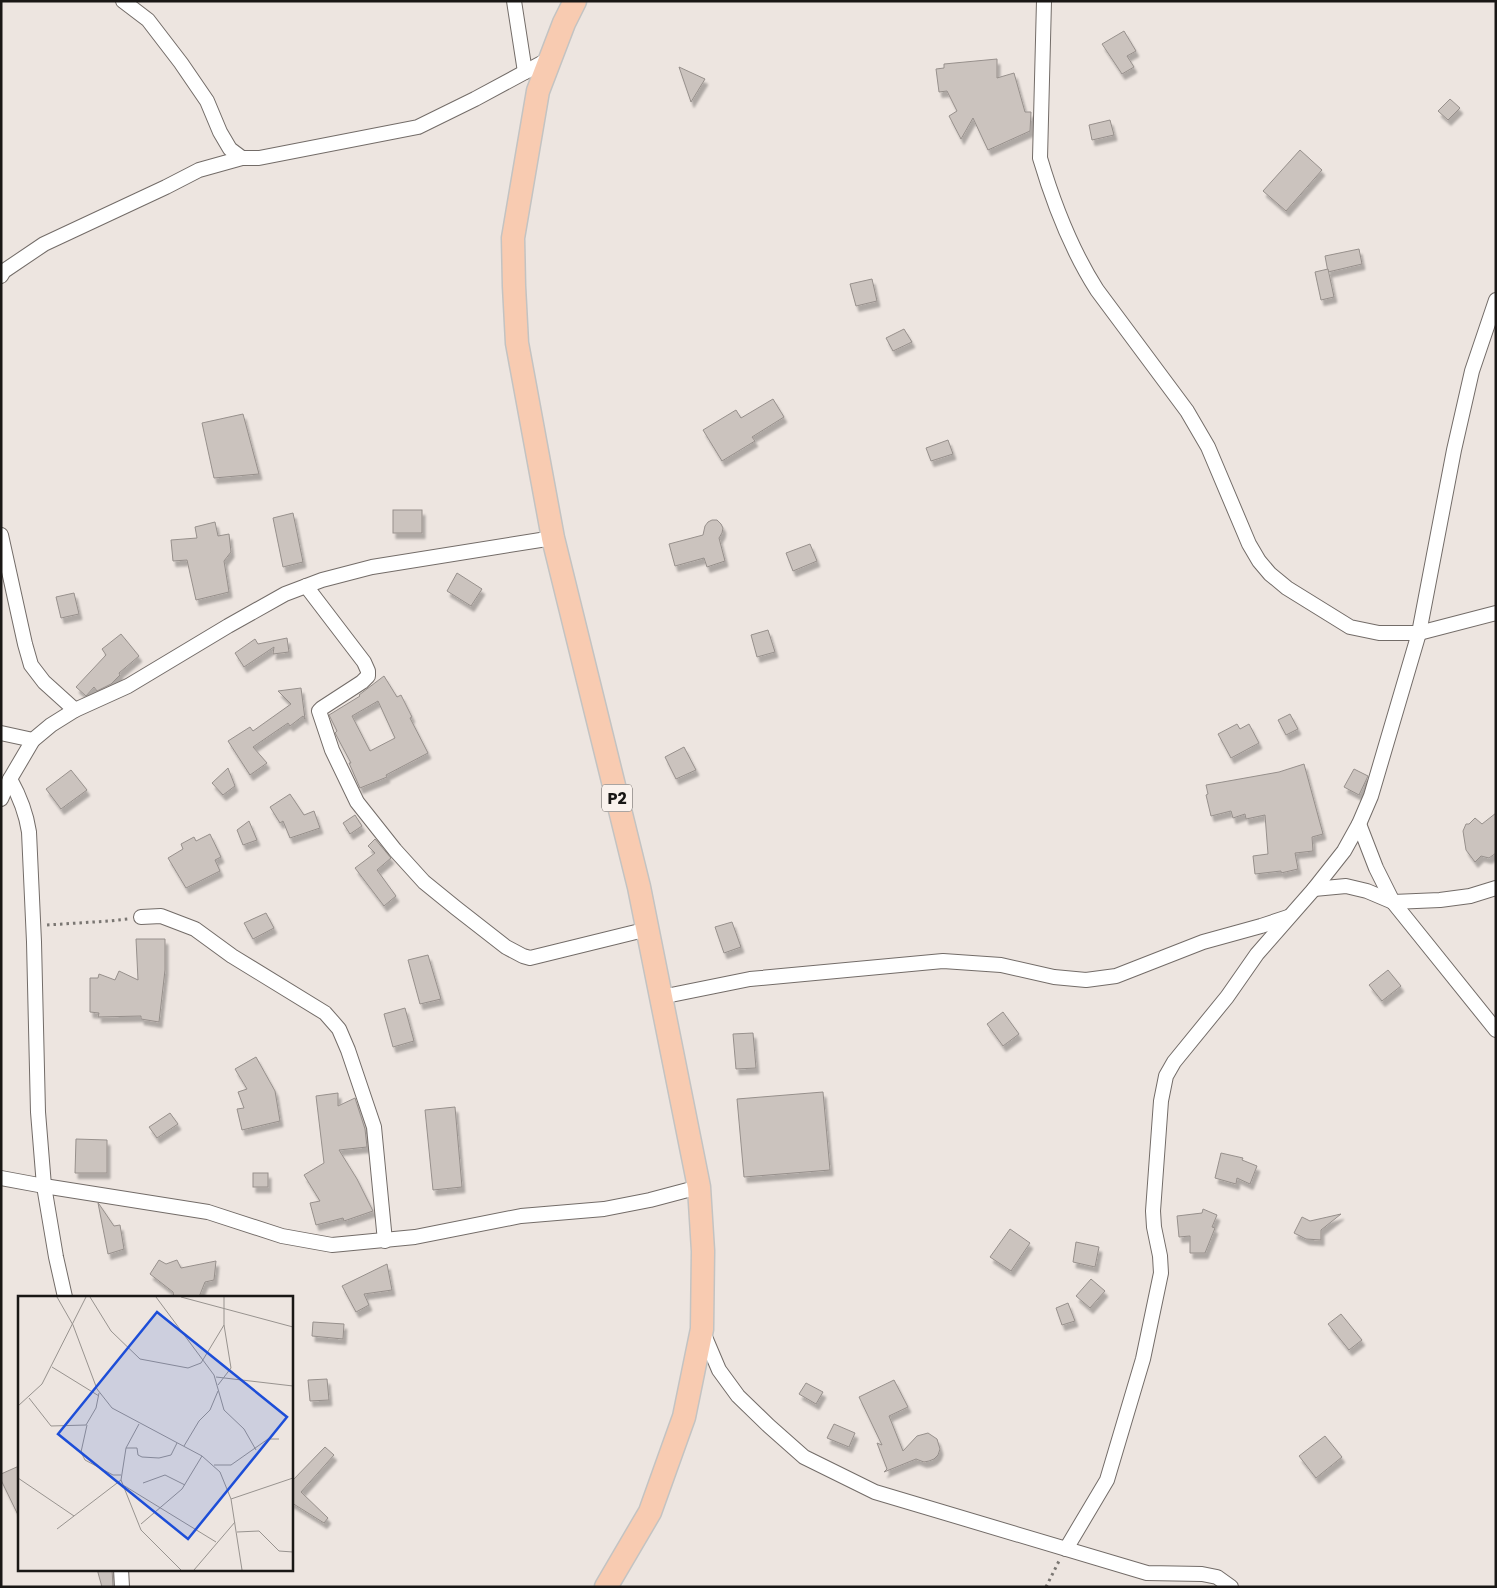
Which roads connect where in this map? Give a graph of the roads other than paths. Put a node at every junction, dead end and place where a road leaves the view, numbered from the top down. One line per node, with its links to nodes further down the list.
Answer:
1 (123, 1): 7 (street)
2 (514, 1): 6 (street)
3 (576, 1): 5 (main road, P2)
4 (1044, 1): 14 (street)
5 (551, 58): 6 (street); 11 (main road, P2)
6 (525, 72): 7 (street)
7 (242, 158): 8 (street)
8 (1, 276)
9 (1496, 300): 14 (street)
10 (1, 535): 15 (street)
11 (553, 538): 12 (street); 26 (main road, P2)
12 (306, 586): 15 (street); 26 (street)
13 (1496, 613): 14 (street)
14 (1419, 633): 20 (street)
15 (75, 710): 17 (street)
16 (1, 732): 17 (street)
17 (33, 740): 18 (street)
18 (10, 779): 19 (street); 30 (street)
19 (1, 798)
20 (1359, 824): 22 (street); 23 (street)
21 (1496, 888): 23 (street)
22 (1314, 889): 23 (street); 24 (street)
23 (1393, 902): 28 (street)
24 (1291, 916): 27 (street); 35 (street)
25 (141, 917): 32 (street)
26 (648, 929): 27 (main road, P2)
27 (661, 997): 31 (main road, P2)
28 (1496, 1030)
29 (1, 1178): 30 (street)
30 (44, 1186): 32 (street); 33 (street)
31 (699, 1187): 32 (street); 34 (main road, P2)
32 (385, 1241)
33 (65, 1296)
34 (702, 1329): 35 (street); 38 (main road, P2)
35 (1066, 1549): 39 (street)
36 (121, 1570): 37 (street)
37 (122, 1587)
38 (606, 1587)
39 (1231, 1587)

